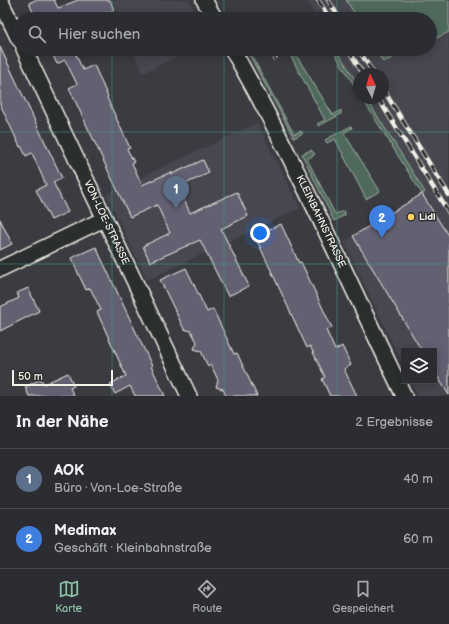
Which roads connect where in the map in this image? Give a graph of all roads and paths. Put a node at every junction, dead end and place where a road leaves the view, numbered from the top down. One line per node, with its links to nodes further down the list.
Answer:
1 (0, 0): 4 (street)
2 (204, 0): 3 (street)
3 (211, 12)
4 (12, 25)
5 (27, 56): 9 (street, VON-LOE-STRASSE)
6 (236, 56): 12 (street, KLEINBAHNSTRASSE)
7 (280, 56): 8 (path)
8 (273, 60)
9 (104, 219): 10 (street); 11 (street, VON-LOE-STRASSE)
10 (0, 269)
11 (189, 396)
12 (404, 396)

